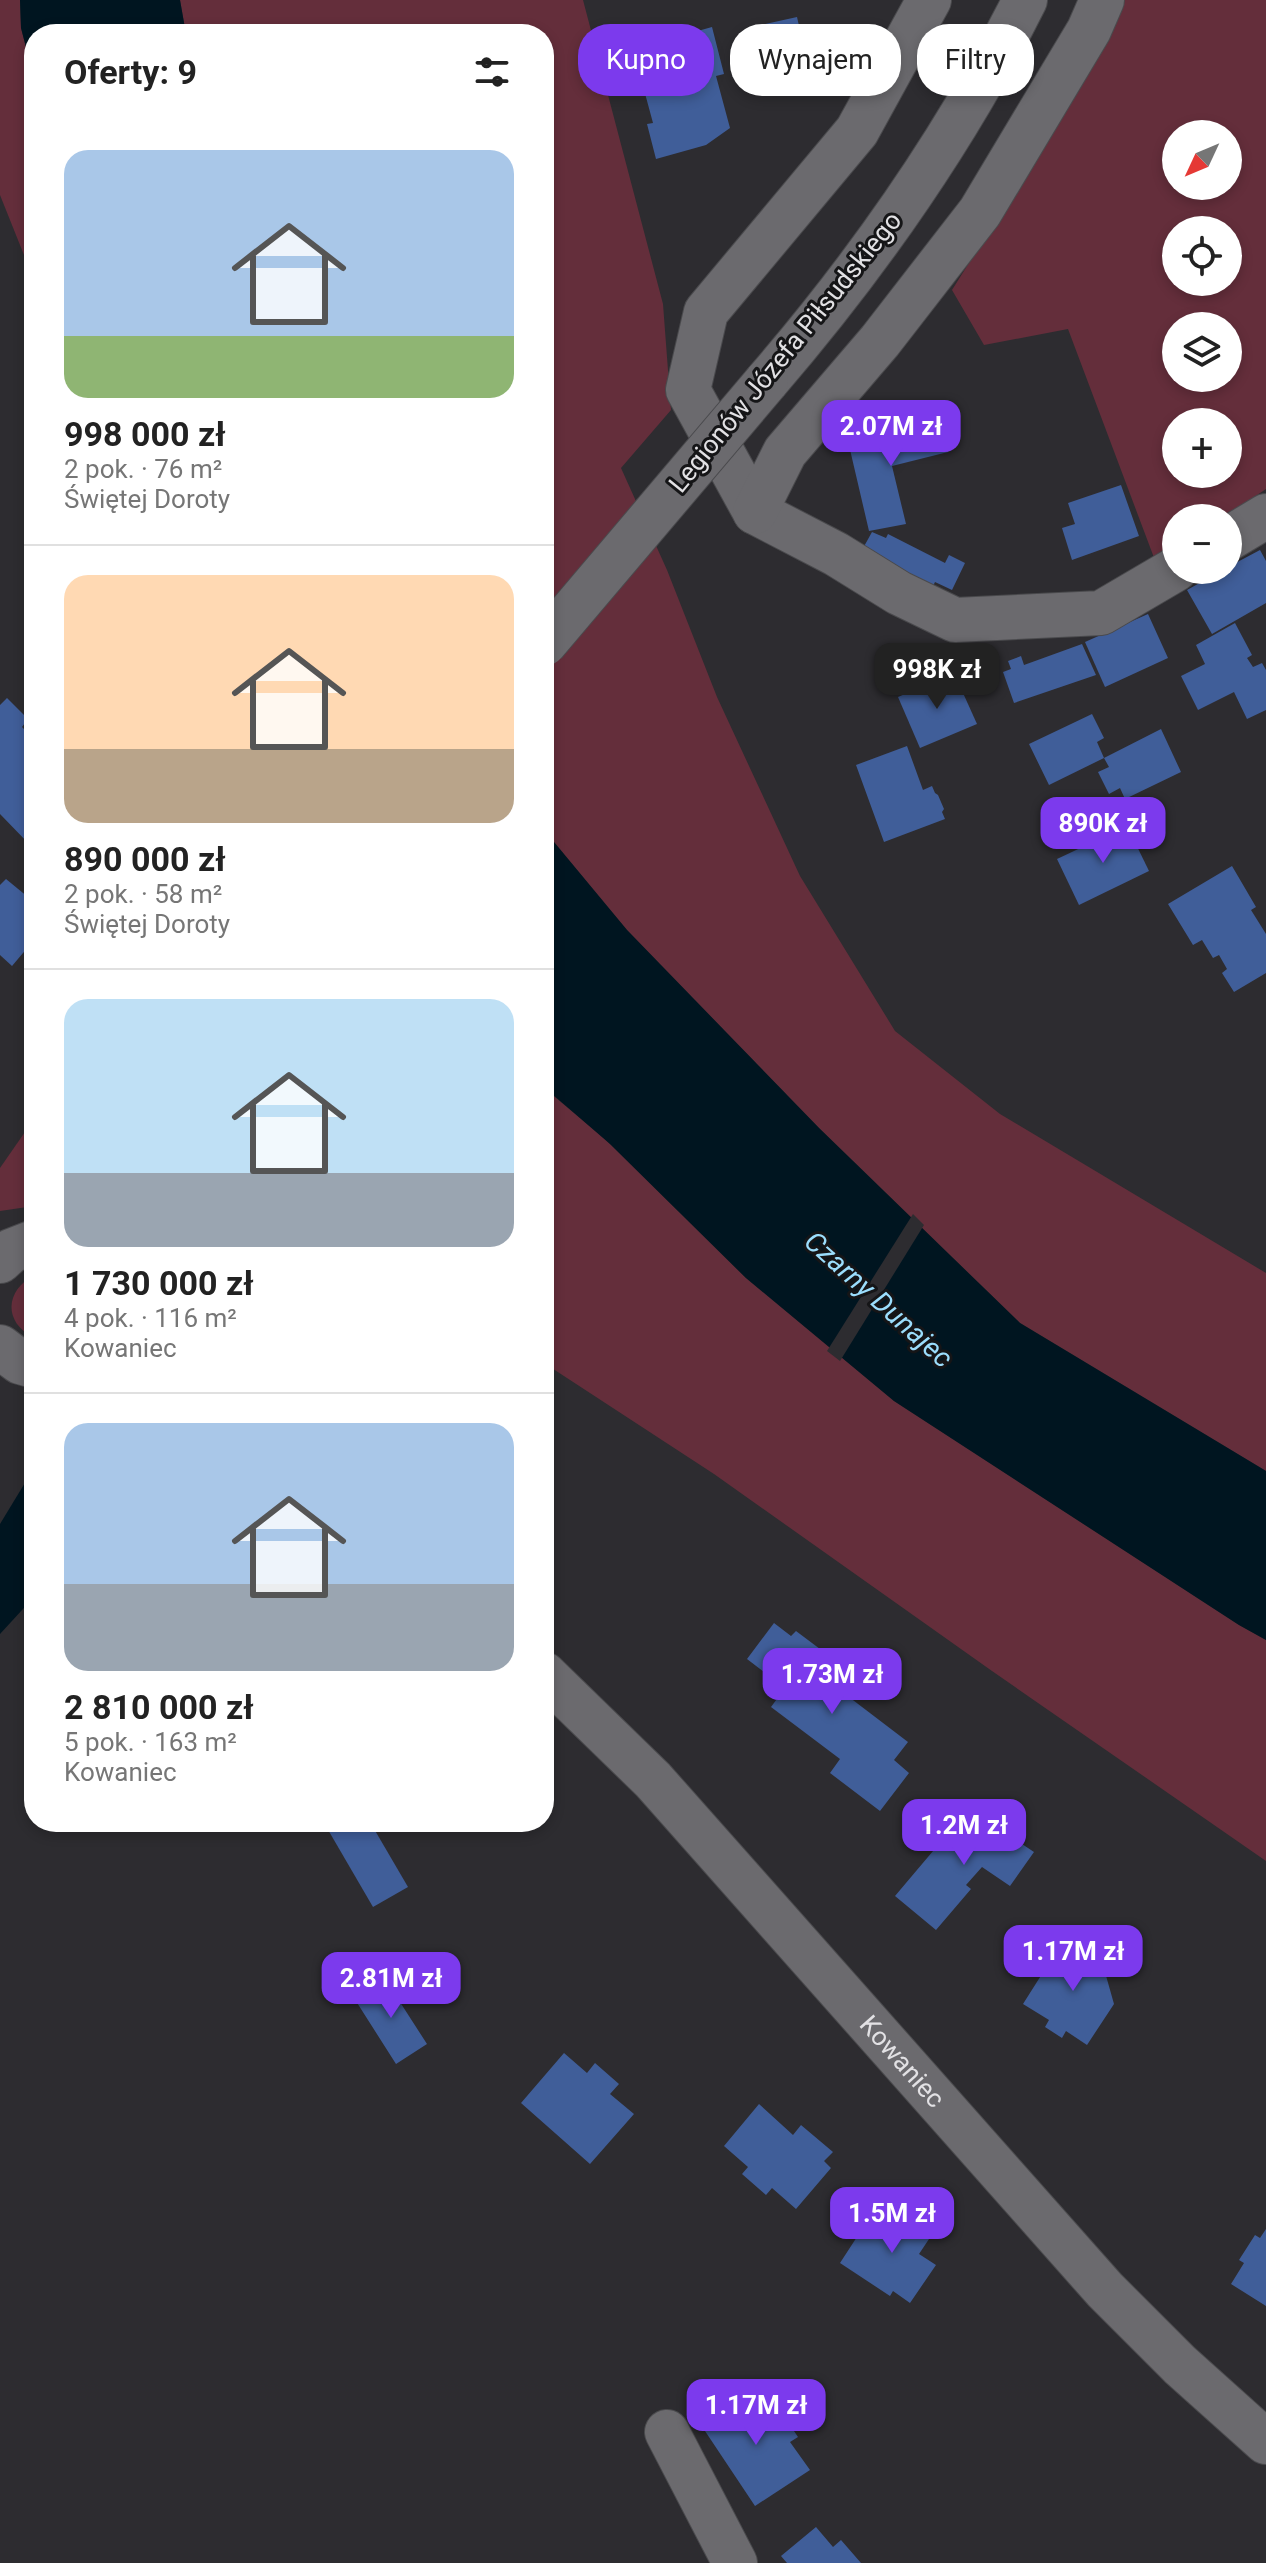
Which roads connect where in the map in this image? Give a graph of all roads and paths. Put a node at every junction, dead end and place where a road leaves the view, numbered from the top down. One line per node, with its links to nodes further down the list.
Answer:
1 (929, 0): 4 (street)
2 (1025, 0): 8 (street, Legionów Józefa Piłsudskiego, bridge)
3 (1102, 0): 4 (street)
4 (755, 512): 7 (street)
5 (1266, 516): 6 (street)
6 (1242, 531)
7 (1162, 577)
8 (554, 632)
9 (0, 1347): 10 (street)
10 (24, 1364)
11 (24, 1374): 12 (street)
12 (0, 1388)
13 (554, 1684): 15 (street, Kowaniec)
14 (667, 2432): 16 (street)
15 (1266, 2442)
16 (735, 2563)

